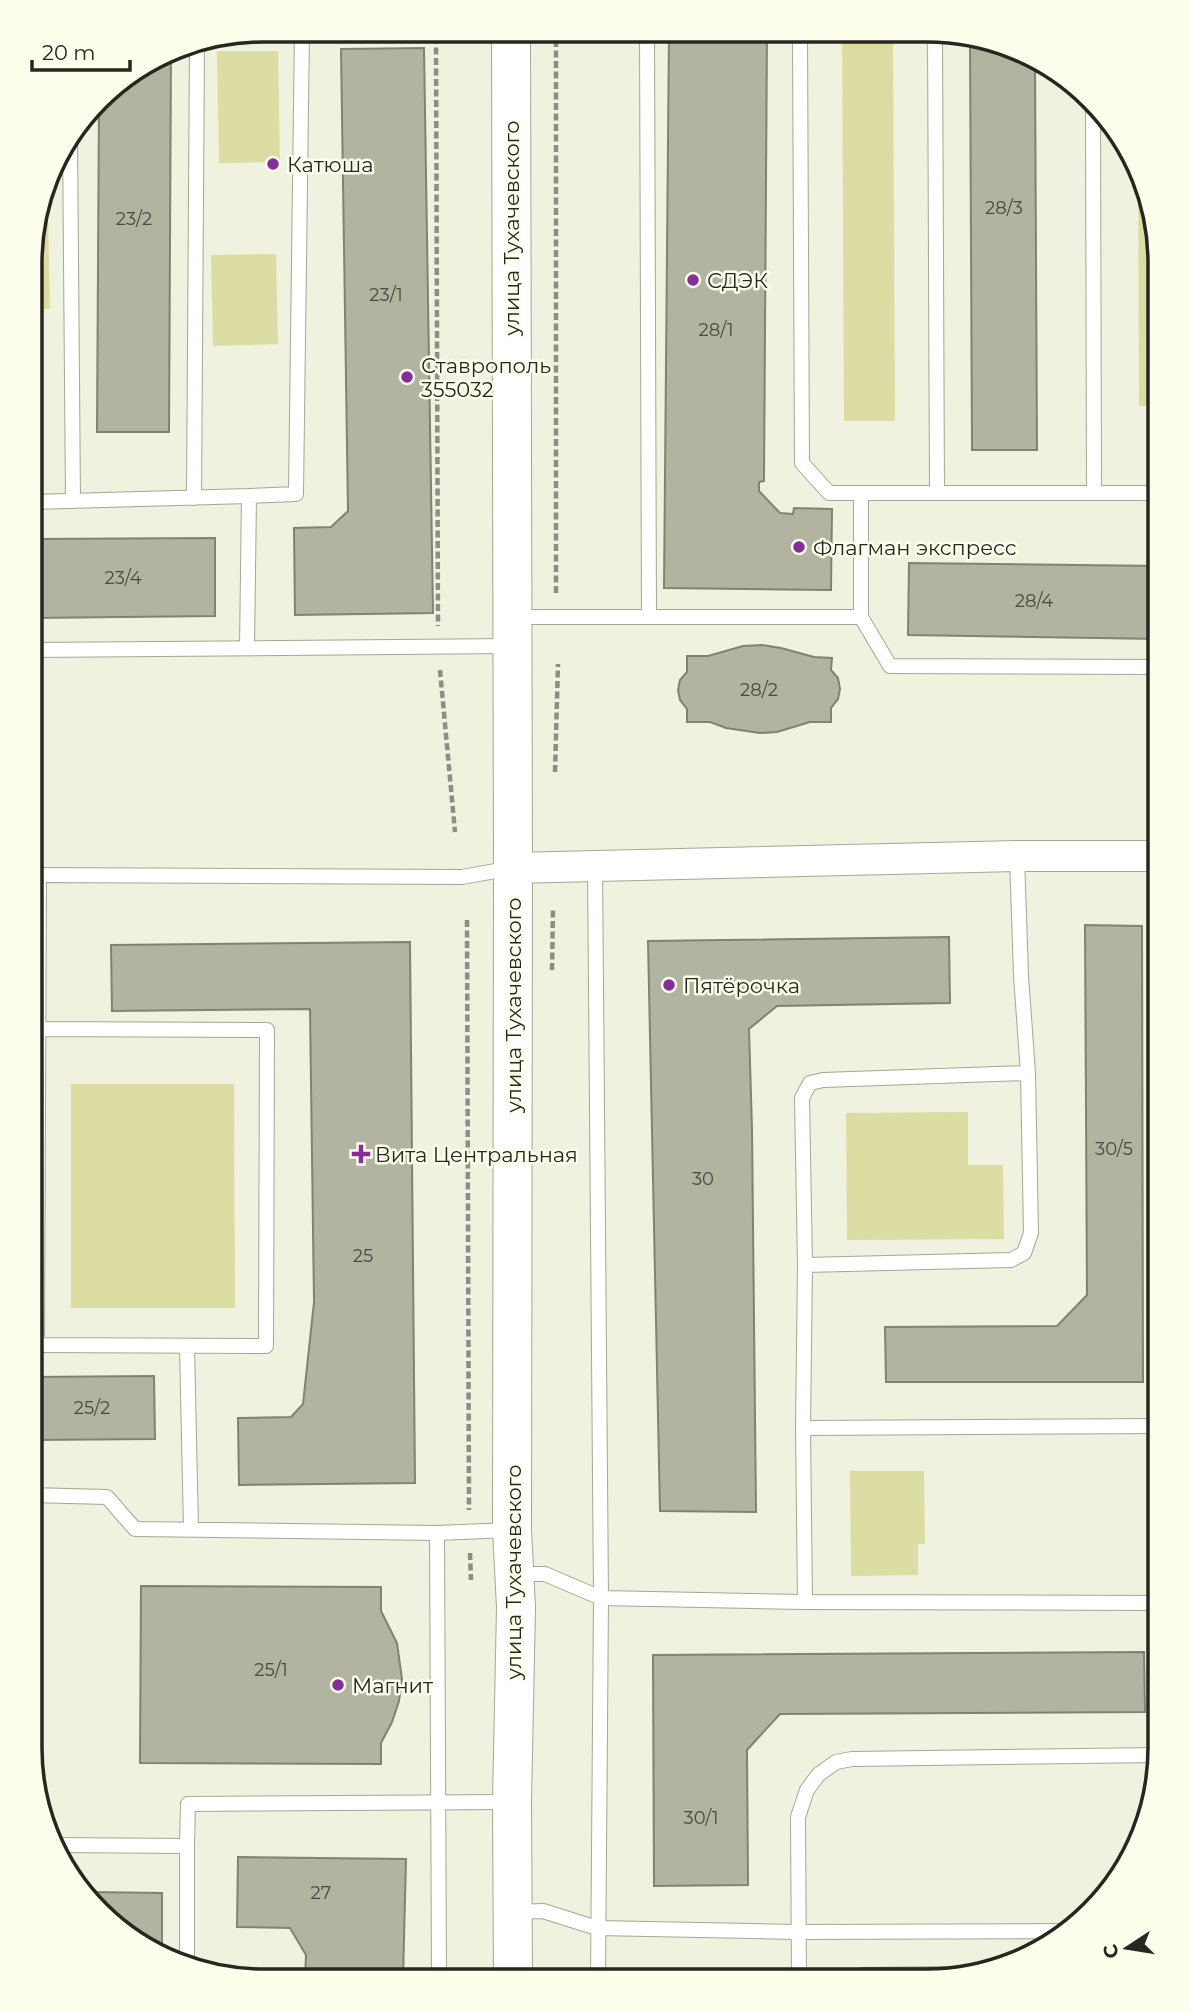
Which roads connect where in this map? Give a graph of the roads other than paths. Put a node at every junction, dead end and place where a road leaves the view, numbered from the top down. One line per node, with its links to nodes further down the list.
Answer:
1 (302, 42): 13 (lane)
2 (511, 42): 19 (main road, улица Тухачевского)
3 (648, 42): 17 (lane)
4 (800, 42): 9 (lane)
5 (935, 43): 10 (lane)
6 (197, 53): 14 (lane)
7 (1093, 119): 11 (lane)
8 (71, 155): 15 (lane)
9 (861, 493): 10 (lane); 18 (lane)
10 (937, 493): 11 (lane)
11 (1094, 493): 12 (lane)
12 (1148, 493)
13 (249, 496): 14 (lane); 20 (lane)
14 (194, 498): 15 (lane)
15 (73, 501): 16 (lane)
16 (42, 502)
17 (649, 616): 18 (lane); 19 (lane)
18 (861, 617): 22 (lane)
19 (512, 631): 20 (lane); 26 (main road, улица Тухачевского)
20 (247, 648): 21 (lane)
21 (42, 650)
22 (1148, 667)
23 (1017, 856): 24 (street); 25 (street); 29 (lane)
24 (1148, 856)
25 (595, 865): 26 (street); 40 (lane)
26 (513, 868): 27 (lane); 37 (main road, улица Тухачевского)
27 (42, 875)
28 (42, 1029): 32 (lane)
29 (1028, 1073): 30 (lane); 30 (lane)
30 (805, 1265): 34 (lane)
31 (42, 1345): 32 (lane)
32 (187, 1346): 36 (lane)
33 (1148, 1426): 34 (lane)
34 (803, 1428): 41 (lane)
35 (42, 1495): 36 (lane)
36 (191, 1529): 38 (lane)
37 (512, 1530): 38 (lane); 39 (main road, улица Тухачевского)
38 (437, 1533): 45 (lane)
39 (513, 1574): 40 (lane); 44 (main road, улица Тухачевского)
40 (601, 1598): 41 (lane); 49 (lane)
41 (805, 1602): 42 (lane)
42 (1148, 1603)
43 (1148, 1755): 51 (lane)
44 (512, 1802): 45 (lane); 48 (main road, улица Тухачевского)
45 (437, 1803): 47 (lane); 53 (lane)
46 (66, 1845): 47 (lane)
47 (187, 1846): 52 (lane)
48 (513, 1912): 49 (lane); 54 (main road, улица Тухачевского)
49 (597, 1928): 51 (lane); 55 (lane)
50 (1049, 1931): 51 (lane)
51 (797, 1932): 56 (lane)
52 (187, 1955)
53 (439, 1969)
54 (513, 1969)
55 (598, 1969)
56 (799, 1969)

